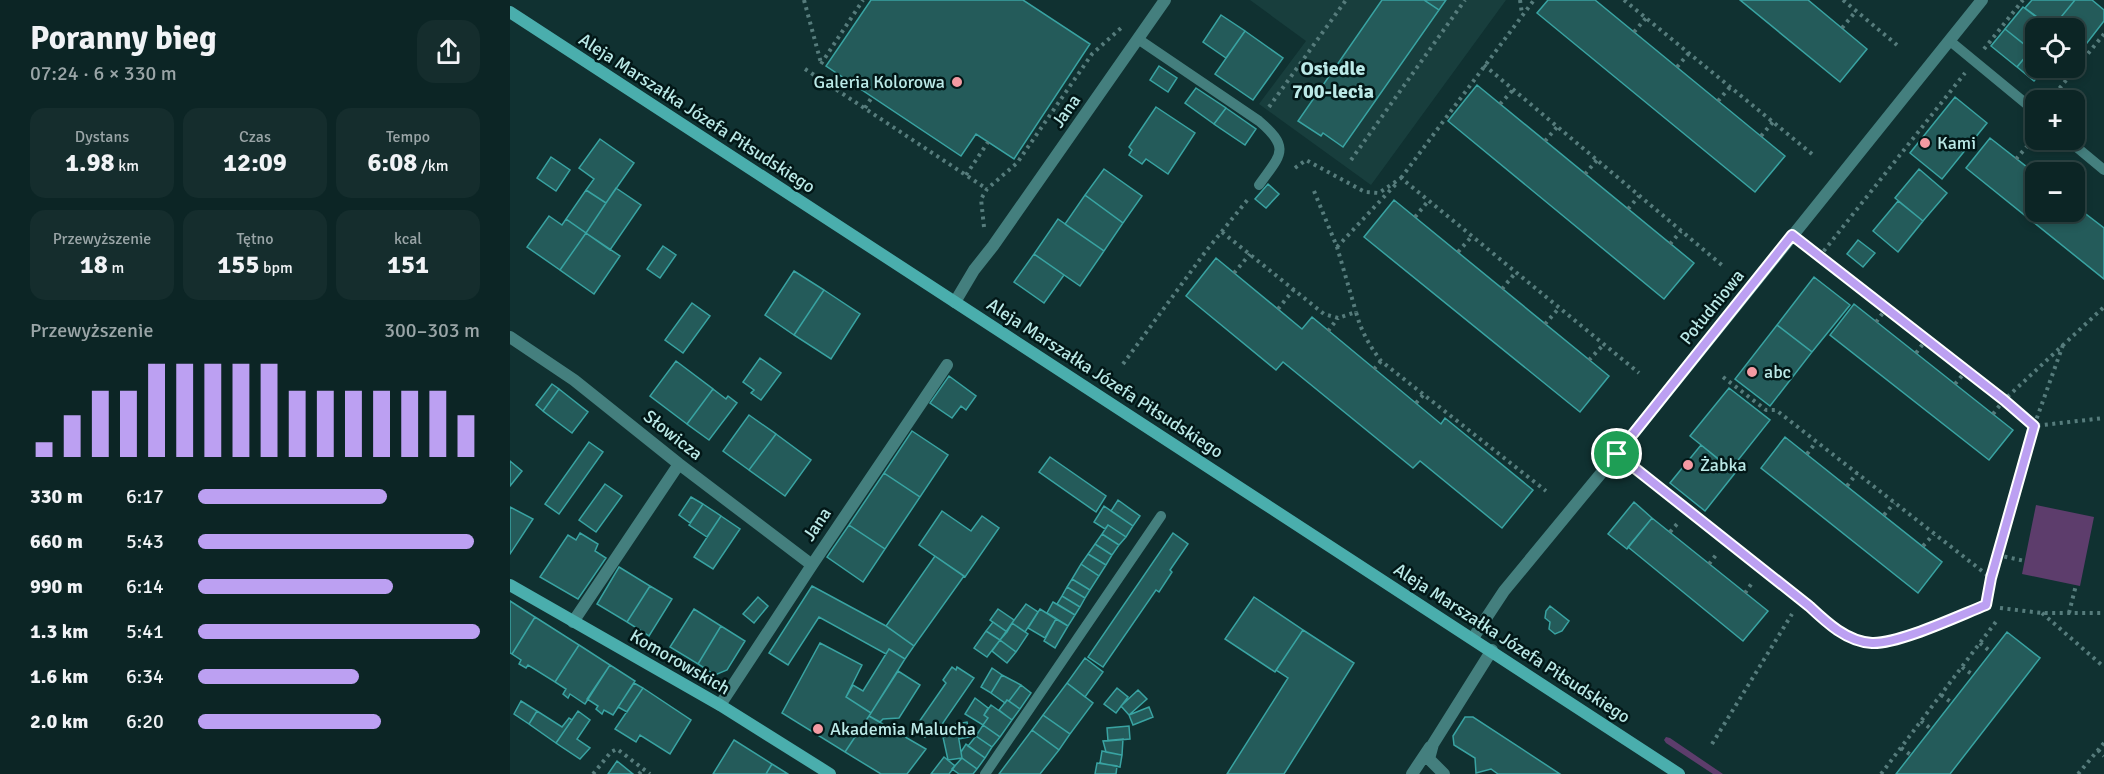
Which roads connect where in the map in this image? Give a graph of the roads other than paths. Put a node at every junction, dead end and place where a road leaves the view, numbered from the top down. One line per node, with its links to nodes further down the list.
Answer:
1 (1165, 0): 4 (street, Jana)
2 (1982, 0): 5 (street, Południowa)
3 (510, 12): 10 (street, Aleja Marszałka Józefa Piłsudskiego)
4 (1138, 39): 9 (lane); 10 (street, Jana)
5 (1950, 41): 6 (lane); 13 (street, Południowa)
6 (2025, 103)
7 (2080, 150): 8 (lane)
8 (2104, 170)
9 (1259, 185)
10 (955, 302): 20 (street, Aleja Marszałka Józefa Piłsudskiego)
11 (510, 337): 14 (street, Słowicza)
12 (947, 365): 16 (street, Jana)
13 (1617, 454): 18 (lane); 20 (street, Południowa)
14 (679, 464): 16 (street, Słowicza); 19 (street)
15 (1161, 516): 25 (lane)
16 (812, 565): 22 (street, Jana)
17 (510, 585): 19 (street, Komorowskich)
18 (1986, 605)
19 (573, 622): 22 (street, Komorowskich)
20 (1473, 638): 21 (street, Aleja Marszałka Józefa Piłsudskiego)
21 (1492, 650): 23 (street); 28 (street, Aleja Marszałka Józefa Piłsudskiego)
22 (720, 705): 24 (street, Komorowskich)
23 (1432, 744): 26 (street); 27 (street)
24 (830, 774)
25 (985, 774)
26 (1412, 774)
27 (1444, 774)
28 (1679, 774)

